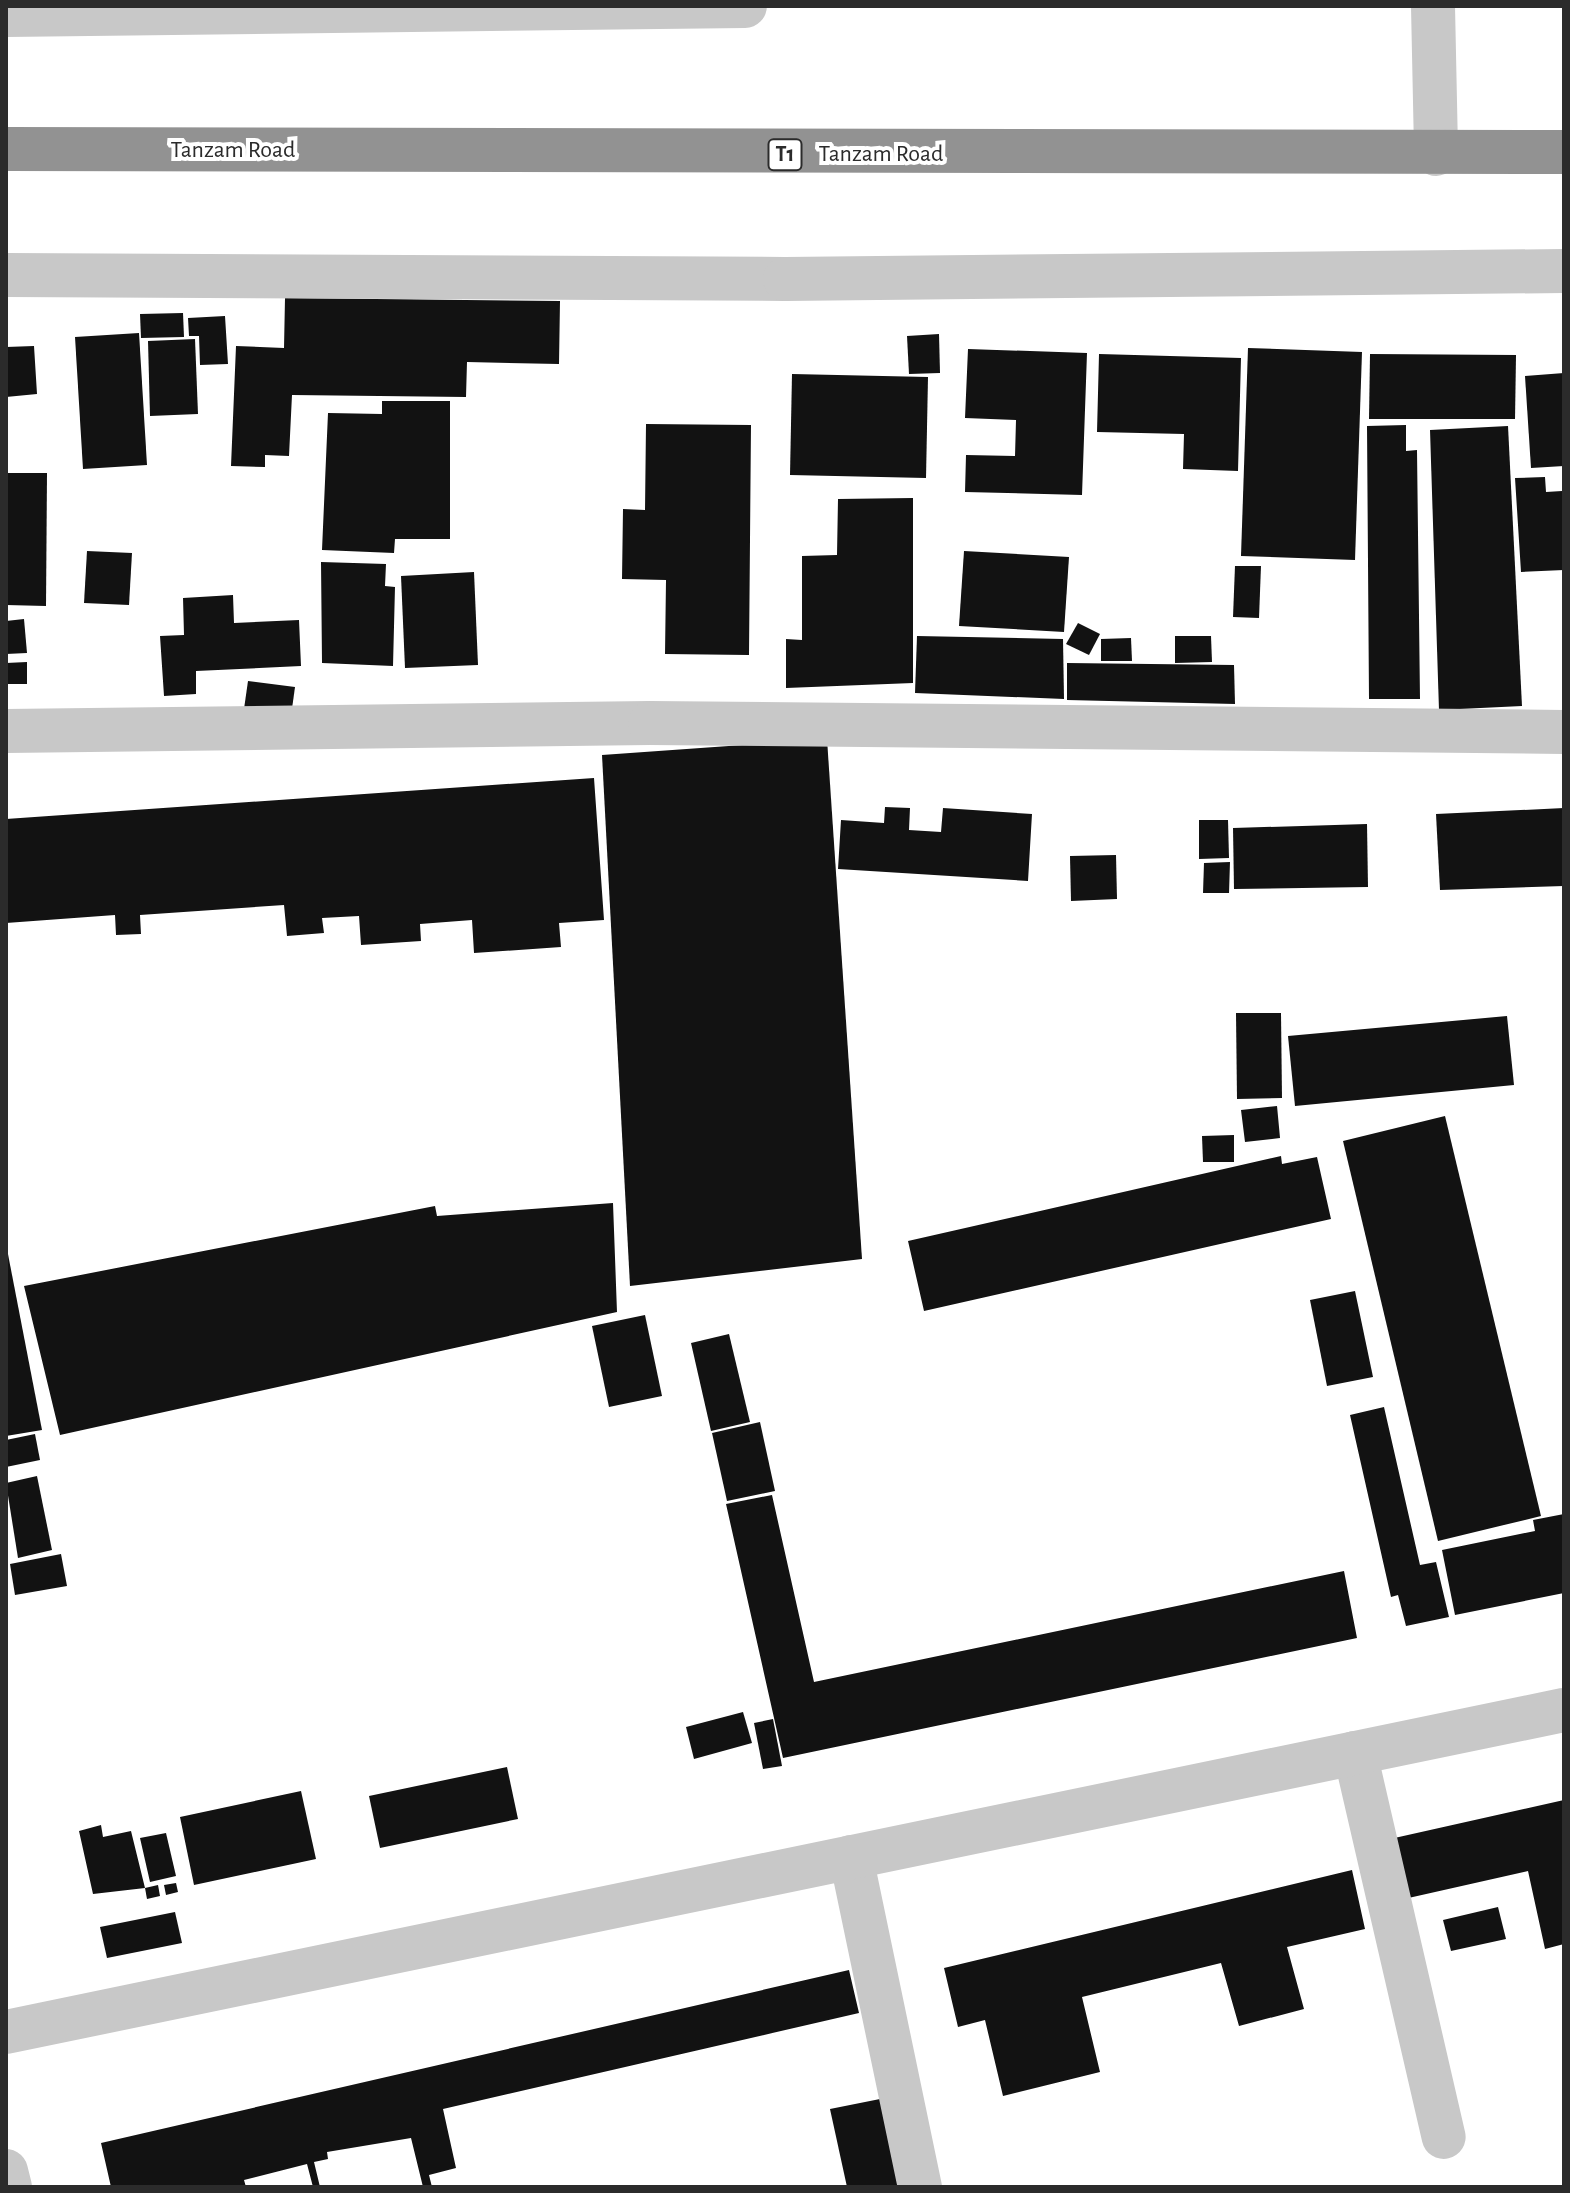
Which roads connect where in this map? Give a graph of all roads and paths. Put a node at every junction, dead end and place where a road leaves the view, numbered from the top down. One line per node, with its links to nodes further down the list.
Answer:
1 (745, 6): 3 (street)
2 (1433, 6): 6 (street)
3 (6, 15)
4 (6, 149): 6 (highway, Tanzam Road / T1)
5 (1564, 152): 6 (highway, Tanzam Road / T1)
6 (1436, 154)
7 (1564, 271): 8 (street)
8 (6, 275)
9 (6, 731): 10 (street)
10 (1564, 732)
11 (1564, 1710): 12 (street)
12 (1355, 1753): 13 (street); 15 (street)
13 (851, 1857): 14 (street); 18 (street)
14 (6, 2032)
15 (1444, 2137)
16 (6, 2171): 17 (street)
17 (10, 2187)
18 (920, 2187)

